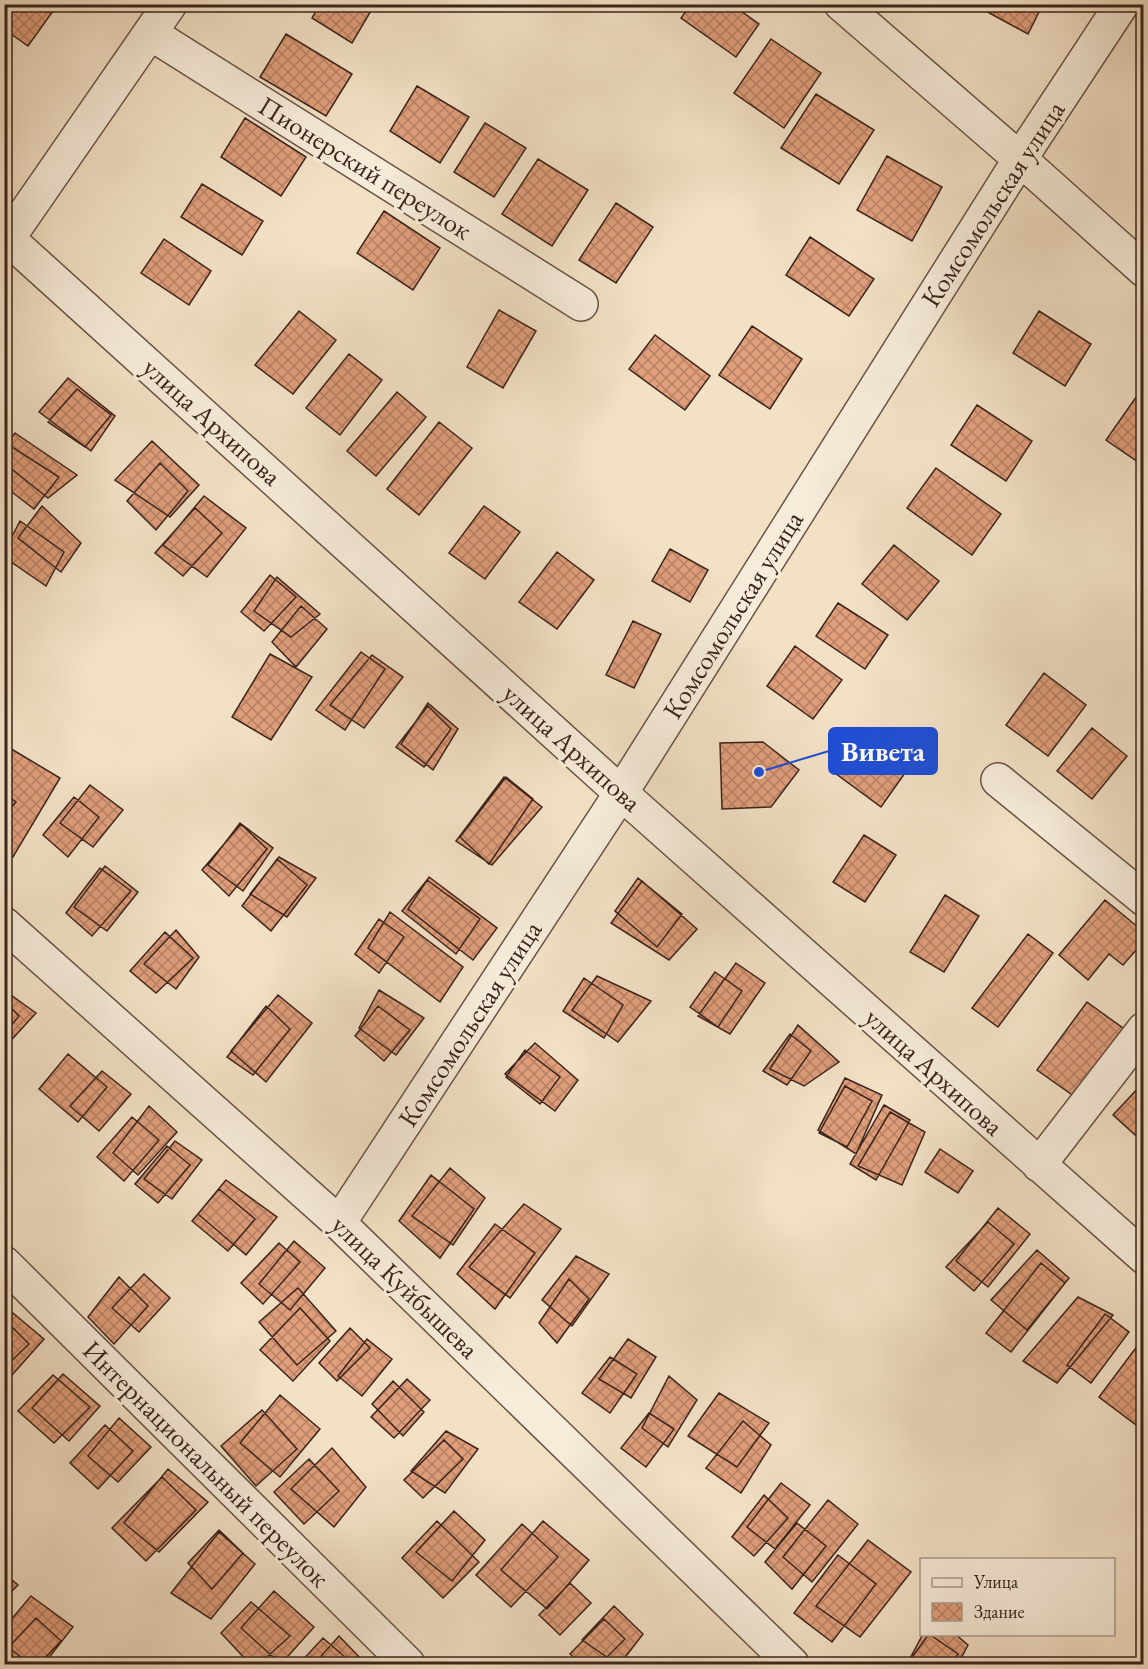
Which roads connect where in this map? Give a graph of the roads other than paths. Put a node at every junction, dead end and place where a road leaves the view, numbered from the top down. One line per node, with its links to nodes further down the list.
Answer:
1 (170, 4): 4 (street)
2 (841, 4): 5 (street)
3 (1122, 4): 5 (street, Комсомольская улица)
4 (150, 33): 6 (street); 8 (street, Пионерский переулок)
5 (1020, 159): 7 (street); 10 (street, Комсомольская улица)
6 (6, 239): 10 (street, улица Архипова)
7 (1143, 270)
8 (581, 304)
9 (998, 780): 11 (street)
10 (621, 793): 14 (street, улица Архипова); 15 (street, Комсомольская улица)
11 (1143, 899)
12 (4, 924): 15 (street, улица Куйбышева)
13 (1143, 1029): 14 (street)
14 (1039, 1165): 16 (street, улица Архипова)
15 (339, 1223): 19 (street, улица Куйбышева)
16 (1143, 1257)
17 (4, 1263): 18 (street, Интернациональный переулок)
18 (408, 1665)
19 (792, 1665)

